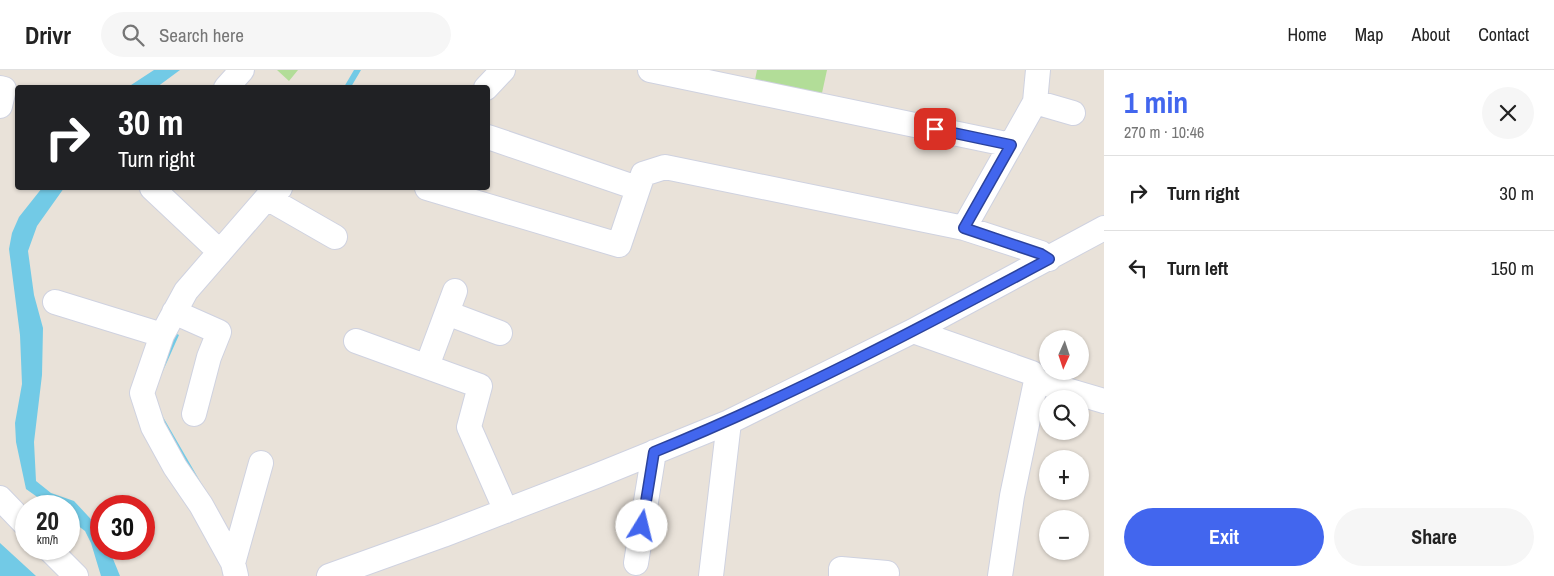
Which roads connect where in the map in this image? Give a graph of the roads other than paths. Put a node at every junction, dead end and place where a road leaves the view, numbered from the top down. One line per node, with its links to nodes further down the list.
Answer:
1 (242, 70): 5 (street)
2 (503, 70): 6 (street)
3 (650, 70): 12 (street)
4 (1038, 70): 8 (street)
5 (229, 85)
6 (489, 85)
7 (0, 88): 9 (street)
8 (1034, 102): 10 (street); 12 (street)
9 (0, 106)
10 (1072, 113)
11 (490, 138): 13 (street)
12 (1011, 145): 17 (street)
13 (637, 188): 15 (street); 17 (street)
14 (154, 190): 20 (street)
15 (434, 190)
16 (274, 193): 19 (street); 20 (street)
17 (964, 228): 21 (street)
18 (1104, 228): 21 (street)
19 (336, 237)
20 (220, 252): 24 (street)
21 (1049, 259): 26 (street)
22 (455, 291): 25 (street)
23 (55, 302): 28 (street)
24 (174, 312): 28 (street); 33 (street)
25 (447, 313): 27 (street); 30 (street)
26 (913, 332): 31 (street); 34 (street)
27 (500, 333)
28 (162, 335): 42 (street)
29 (356, 341): 30 (street)
30 (427, 366): 38 (street)
31 (1036, 381): 32 (street); 48 (street)
32 (1104, 401)
33 (194, 414)
34 (728, 422): 35 (street); 46 (street)
35 (654, 452): 38 (street); 41 (street)
36 (261, 463): 42 (street)
37 (0, 498): 39 (street)
38 (506, 511): 45 (street)
39 (15, 514)
40 (61, 560): 44 (street)
41 (636, 563)
42 (235, 570)
43 (887, 573): 47 (street)
44 (76, 576)
45 (329, 576)
46 (711, 576)
47 (841, 576)
48 (1000, 576)

